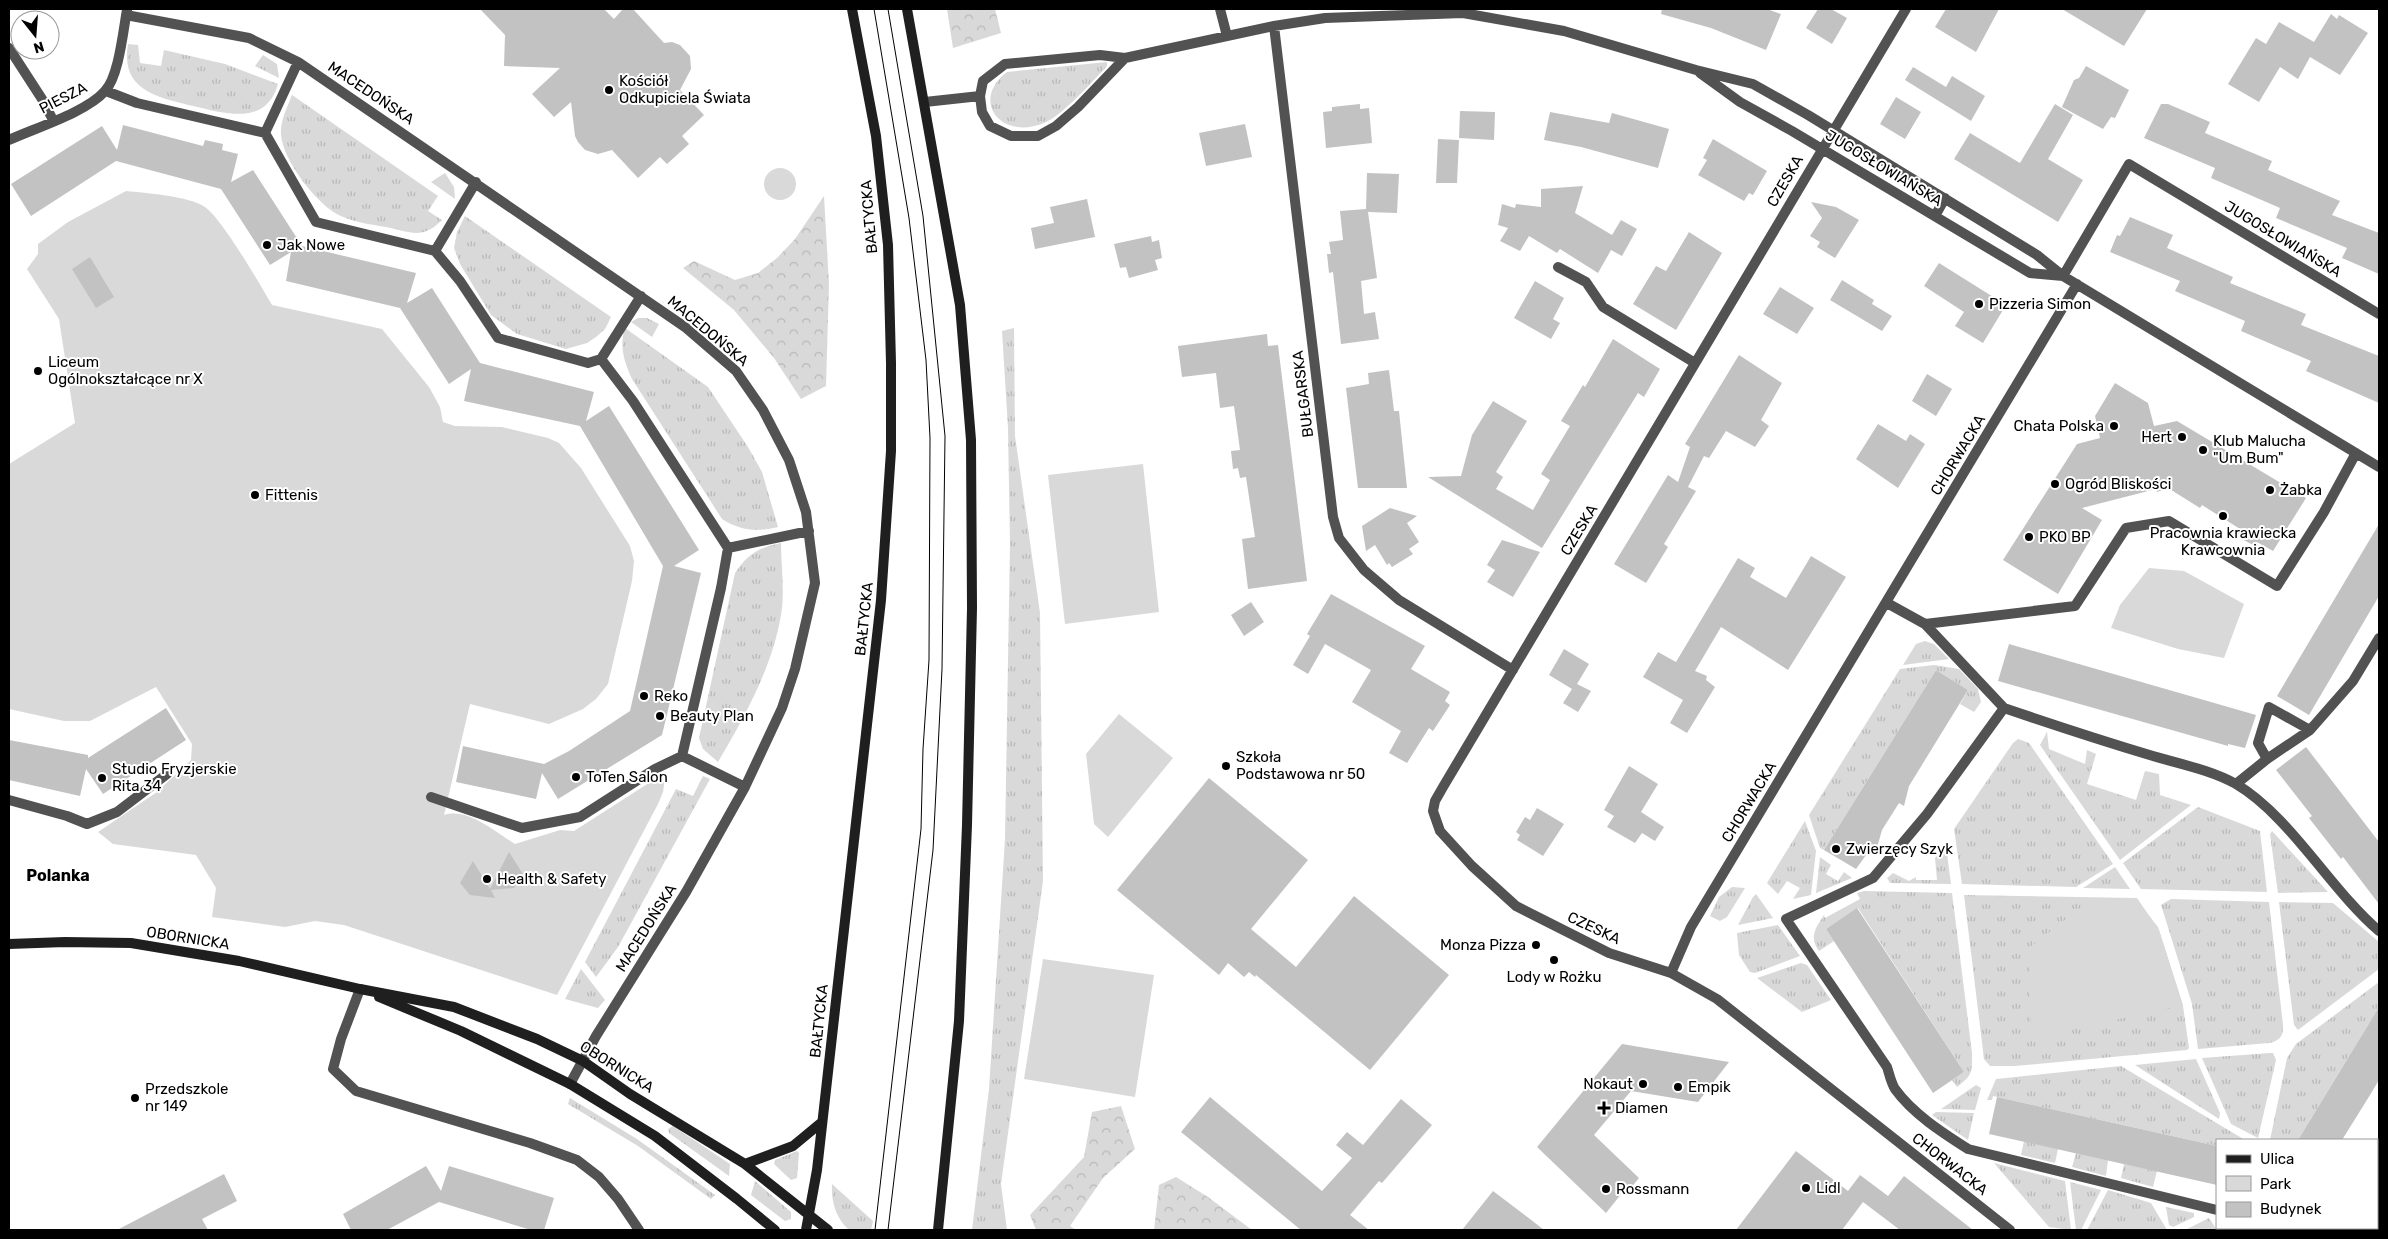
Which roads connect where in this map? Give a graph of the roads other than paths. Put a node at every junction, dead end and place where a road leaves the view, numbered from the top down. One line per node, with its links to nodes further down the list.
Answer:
1 (852, 9): 55 (main road, BAŁTYCKA)
2 (907, 9): 15 (main road)
3 (1220, 9): 8 (street)
4 (1906, 9): 17 (street, CZESKA)
5 (1463, 11): 7 (street, JUGOSŁOWIAŃSKA); 12 (street, JUGOSŁOWIAŃSKA)
6 (127, 12): 11 (street, MACEDOŃSKA); 13 (street, PIESZA)
7 (1274, 26): 8 (street, JUGOSŁOWIAŃSKA); 39 (street, BUŁGARSKA)
8 (1227, 36): 10 (street, JUGOSŁOWIAŃSKA)
9 (9, 48): 16 (street)
10 (1125, 58): 14 (street, JUGOSŁOWIAŃSKA); 14 (street)
11 (298, 62): 18 (street); 21 (street, MACEDOŃSKA)
12 (1696, 70): 17 (street, JUGOSŁOWIAŃSKA); 20 (street, JUGOSŁOWIAŃSKA)
13 (106, 91): 16 (street, PIESZA); 18 (street)
14 (980, 96): 15 (street)
15 (925, 102): 63 (main road)
16 (53, 120): 19 (street, PIESZA)
17 (1832, 130): 20 (street, CZESKA); 22 (street, JUGOSŁOWIAŃSKA)
18 (265, 133): 24 (street)
19 (9, 140)
20 (1821, 148): 23 (street, JUGOSŁOWIAŃSKA); 31 (street, CZESKA)
21 (476, 182): 24 (street); 28 (street, MACEDOŃSKA)
22 (1945, 198): 23 (street); 26 (street, JUGOSŁOWIAŃSKA)
23 (1935, 216): 26 (street, JUGOSŁOWIAŃSKA)
24 (435, 251): 30 (street)
25 (1558, 267): 31 (street)
26 (2063, 276): 27 (street, JUGOSŁOWIAŃSKA); 29 (street, JUGOSŁOWIAŃSKA)
27 (2077, 284): 32 (street, JUGOSŁOWIAŃSKA); 36 (street, CHORWACKA)
28 (641, 296): 30 (street); 34 (street, MACEDOŃSKA)
29 (2379, 314)
30 (601, 359): 35 (street)
31 (1695, 363): 39 (street, CZESKA)
32 (2356, 453): 33 (street, JUGOSŁOWIAŃSKA); 37 (street)
33 (2379, 467)
34 (809, 530): 35 (street); 46 (street, MACEDOŃSKA)
35 (728, 548): 42 (street)
36 (1887, 603): 37 (street); 51 (street, CHORWACKA)
37 (1925, 624): 40 (street)
38 (2379, 638): 41 (street)
39 (1513, 670): 51 (street, CZESKA)
40 (2004, 708): 45 (street); 57 (street)
41 (2310, 730): 43 (street); 43 (street)
42 (682, 756): 46 (street); 47 (street)
43 (2267, 759): 45 (street)
44 (167, 774): 48 (street)
45 (2236, 784): 49 (street)
46 (745, 787): 53 (street, MACEDOŃSKA)
47 (431, 798)
48 (9, 800)
49 (2379, 930)
50 (9, 944): 52 (main road, OBORNICKA)
51 (1671, 973): 64 (street, CHORWACKA)
52 (360, 990): 53 (main road, OBORNICKA); 54 (main road, OBORNICKA); 59 (street)
53 (584, 1061): 54 (street, MACEDOŃSKA); 56 (main road, OBORNICKA)
54 (570, 1084): 60 (main road, OBORNICKA)
55 (822, 1122): 56 (main road); 58 (main road, BAŁTYCKA)
56 (745, 1164): 58 (main road, OBORNICKA)
57 (2216, 1210)
58 (809, 1213): 61 (main road, BAŁTYCKA); 62 (main road, OBORNICKA)
59 (639, 1230)
60 (775, 1230)
61 (806, 1230)
62 (828, 1230)
63 (938, 1230)
64 (2010, 1230)

